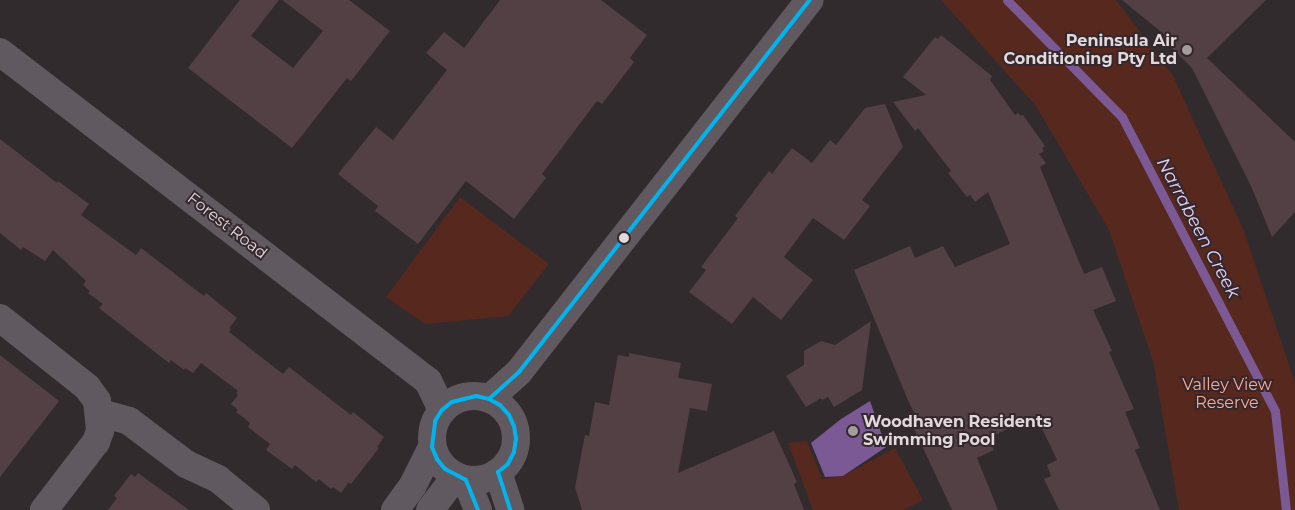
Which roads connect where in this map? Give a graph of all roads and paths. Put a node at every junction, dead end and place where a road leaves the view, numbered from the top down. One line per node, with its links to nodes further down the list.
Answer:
1 (810, 0): 4 (street)
2 (0, 52): 5 (street, Forest Road)
3 (0, 318): 6 (street)
4 (489, 399): 5 (street); 8 (street)
5 (442, 410): 7 (street)
6 (100, 412): 10 (street); 11 (street)
7 (432, 447): 9 (street); 12 (street)
8 (498, 472): 9 (street); 15 (street)
9 (461, 478): 13 (street); 14 (street)
10 (44, 510)
11 (256, 510)
12 (395, 510)
13 (430, 510)
14 (478, 510)
15 (510, 510)

